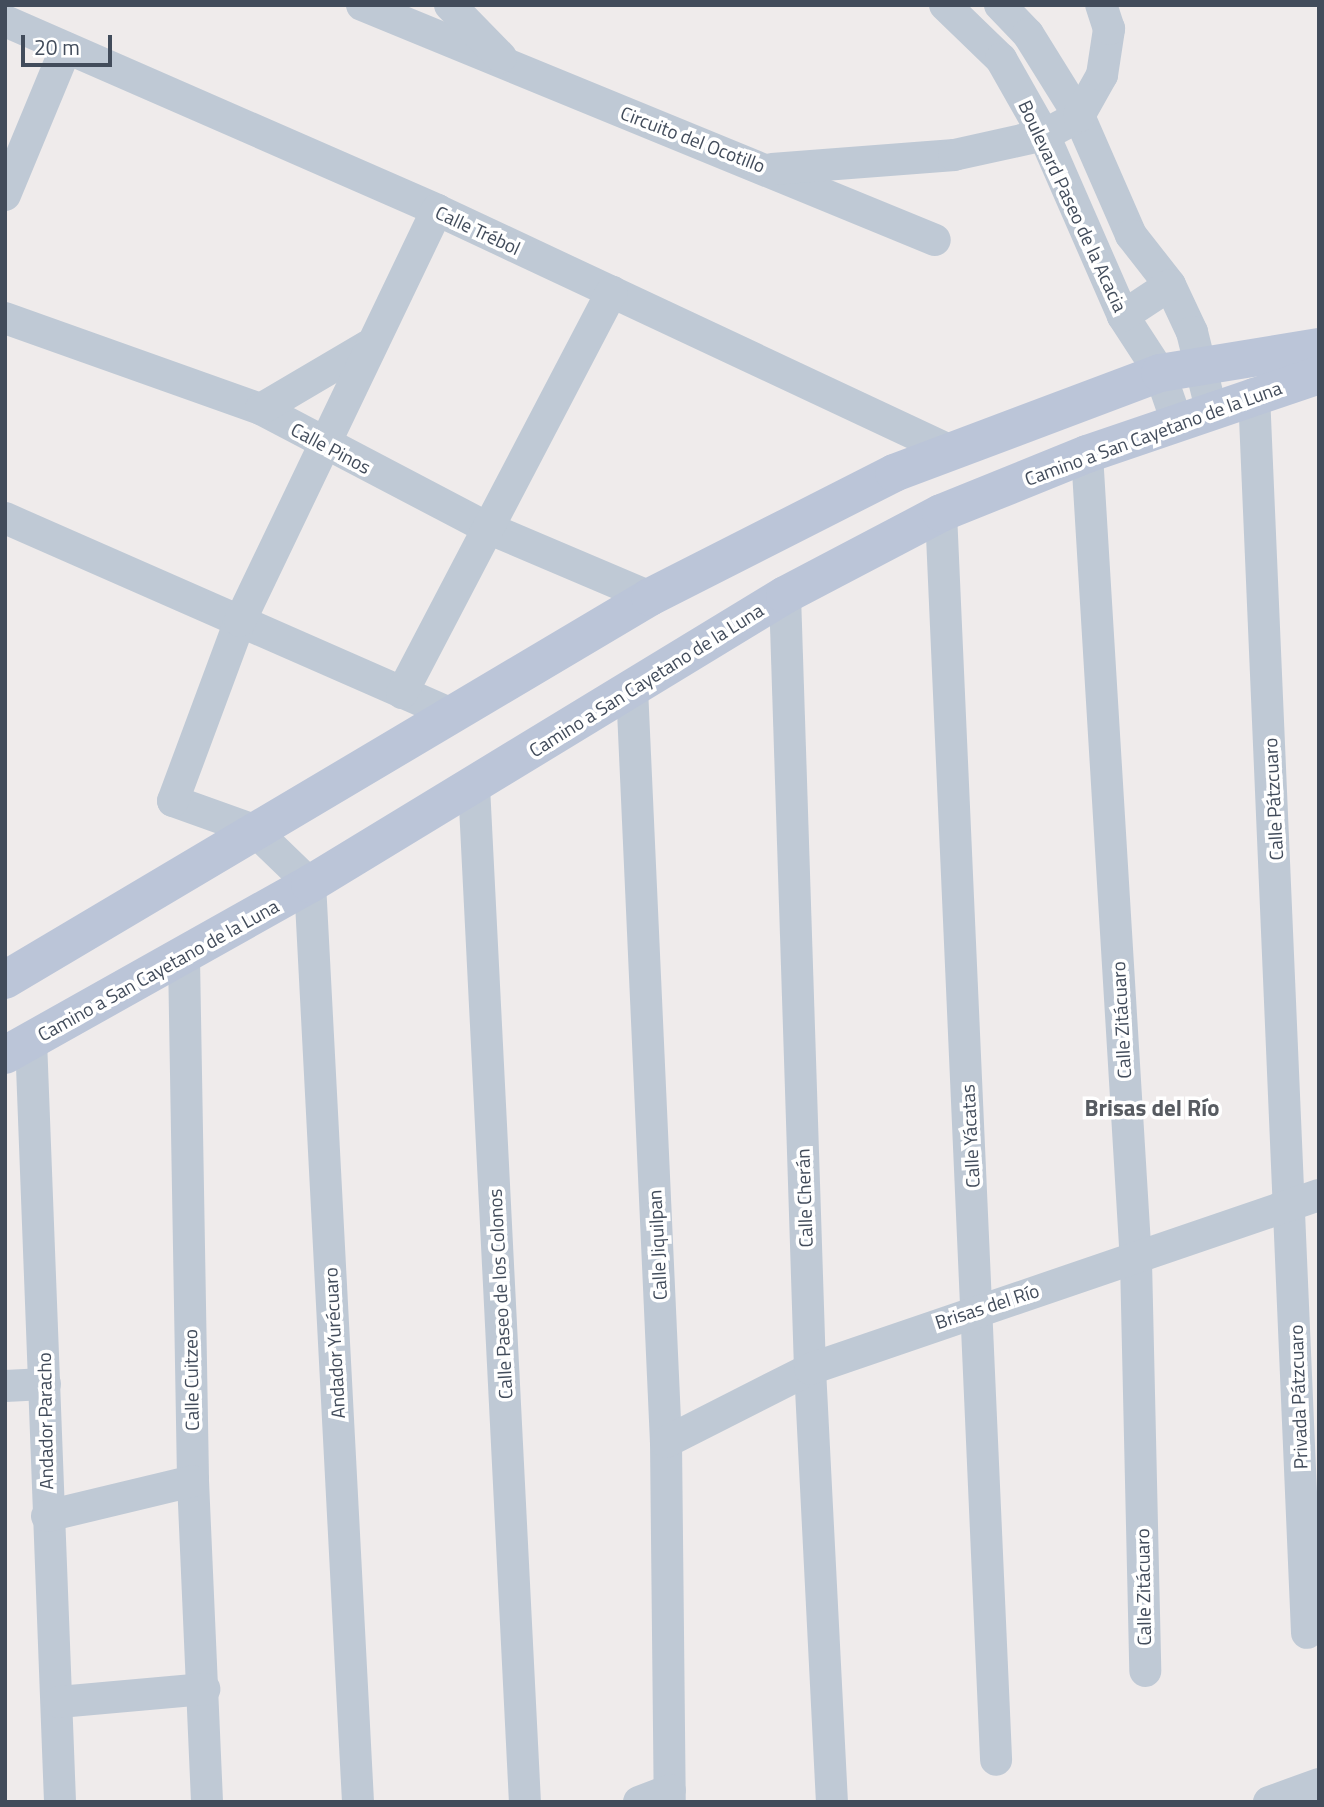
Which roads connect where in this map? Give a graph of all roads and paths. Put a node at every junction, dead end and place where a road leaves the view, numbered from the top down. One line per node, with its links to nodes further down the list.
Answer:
1 (362, 5): 8 (street, Circuito del Ocotillo)
2 (450, 5): 8 (street)
3 (945, 5): 10 (street, Boulevard Paseo de la Acacia)
4 (1000, 5): 9 (street, Boulevard Paseo de la Acacia)
5 (1101, 5): 9 (street)
6 (5, 21): 7 (street, Calle Trébol)
7 (66, 48): 12 (street); 13 (street, Calle Trébol)
8 (510, 66): 11 (street, Circuito del Ocotillo)
9 (1079, 116): 10 (street, Circuito del Ocotillo); 15 (street, Boulevard Paseo de la Acacia)
10 (1044, 135): 11 (street, Circuito del Ocotillo); 17 (street, Boulevard Paseo de la Acacia)
11 (764, 170): 14 (street)
12 (5, 195)
13 (437, 210): 16 (street, Calle Trébol); 19 (street)
14 (935, 240)
15 (1170, 285): 17 (street); 21 (street, Boulevard Paseo de la Acacia)
16 (612, 292): 28 (street, Calle Trébol); 32 (street)
17 (1123, 316): 22 (street, Boulevard Paseo de la Acacia)
18 (5, 318): 25 (street, Calle Pinos)
19 (368, 346): 25 (street); 27 (street)
20 (1319, 347): 21 (street, Camino a San Cayetano de la Luna)
21 (1198, 363): 22 (street, Camino a San Cayetano de la Luna); 26 (street, Boulevard Paseo de la Acacia)
22 (1160, 373): 26 (street, Boulevard Paseo de la Acacia); 28 (street, Camino a San Cayetano de la Luna)
23 (1319, 375): 24 (street, Camino a San Cayetano de la Luna)
24 (1254, 394): 26 (street, Camino a San Cayetano de la Luna); 45 (street, Calle Pátzcuaro)
25 (261, 409): 27 (street, Calle Pinos)
26 (1194, 416): 29 (street, Camino a San Cayetano de la Luna)
27 (322, 445): 32 (street, Calle Pinos); 35 (street)
28 (947, 449): 34 (street, Camino a San Cayetano de la Luna)
29 (1087, 454): 30 (street, Camino a San Cayetano de la Luna); 46 (street, Calle Zitácuaro)
30 (941, 513): 33 (street, Camino a San Cayetano de la Luna); 47 (street, Calle Yácatas)
31 (5, 518): 35 (street)
32 (490, 529): 34 (street, Calle Pinos); 37 (street)
33 (785, 594): 36 (street, Camino a San Cayetano de la Luna); 48 (street, Calle Cherán)
34 (650, 597): 38 (street, Camino a San Cayetano de la Luna)
35 (240, 621): 37 (street); 40 (street)
36 (632, 688): 39 (street, Camino a San Cayetano de la Luna); 51 (street, Calle Jiquilpan)
37 (402, 693): 38 (street)
38 (449, 713): 40 (street, Camino a San Cayetano de la Luna)
39 (474, 786): 41 (street, Camino a San Cayetano de la Luna); 64 (street, Calle Paseo de los Colonos)
40 (254, 830): 41 (street); 43 (street, Camino a San Cayetano de la Luna)
41 (310, 884): 42 (street, Camino a San Cayetano de la Luna); 63 (street, Andador Yurécuaro)
42 (184, 958): 44 (street, Camino a San Cayetano de la Luna); 52 (street, Calle Cuitzeo)
43 (5, 980)
44 (18, 1048): 49 (street, Andador Paracho)
45 (1305, 1200): 46 (street, Brisas del Río); 54 (street, Privada Pátzcuaro)
46 (1136, 1261): 47 (street, Brisas del Río); 55 (street, Calle Zitácuaro)
47 (978, 1307): 48 (street, Brisas del Río); 58 (street, Calle Yácatas)
48 (810, 1369): 51 (street, Brisas del Río); 66 (street, Calle Cherán)
49 (45, 1384): 50 (street); 53 (street, Andador Paracho)
50 (5, 1386)
51 (666, 1442): 60 (street, Calle Jiquilpan)
52 (193, 1481): 53 (street); 56 (street, Calle Cuitzeo)
53 (47, 1516): 57 (street, Andador Paracho)
54 (1307, 1633)
55 (1145, 1671)
56 (204, 1689): 57 (street); 62 (street, Calle Cuitzeo)
57 (60, 1702): 61 (street, Andador Paracho)
58 (996, 1760)
59 (1319, 1784): 67 (street)
60 (670, 1796): 65 (street)
61 (60, 1802)
62 (207, 1802)
63 (358, 1802)
64 (525, 1802)
65 (639, 1802)
66 (832, 1802)
67 (1269, 1802)

